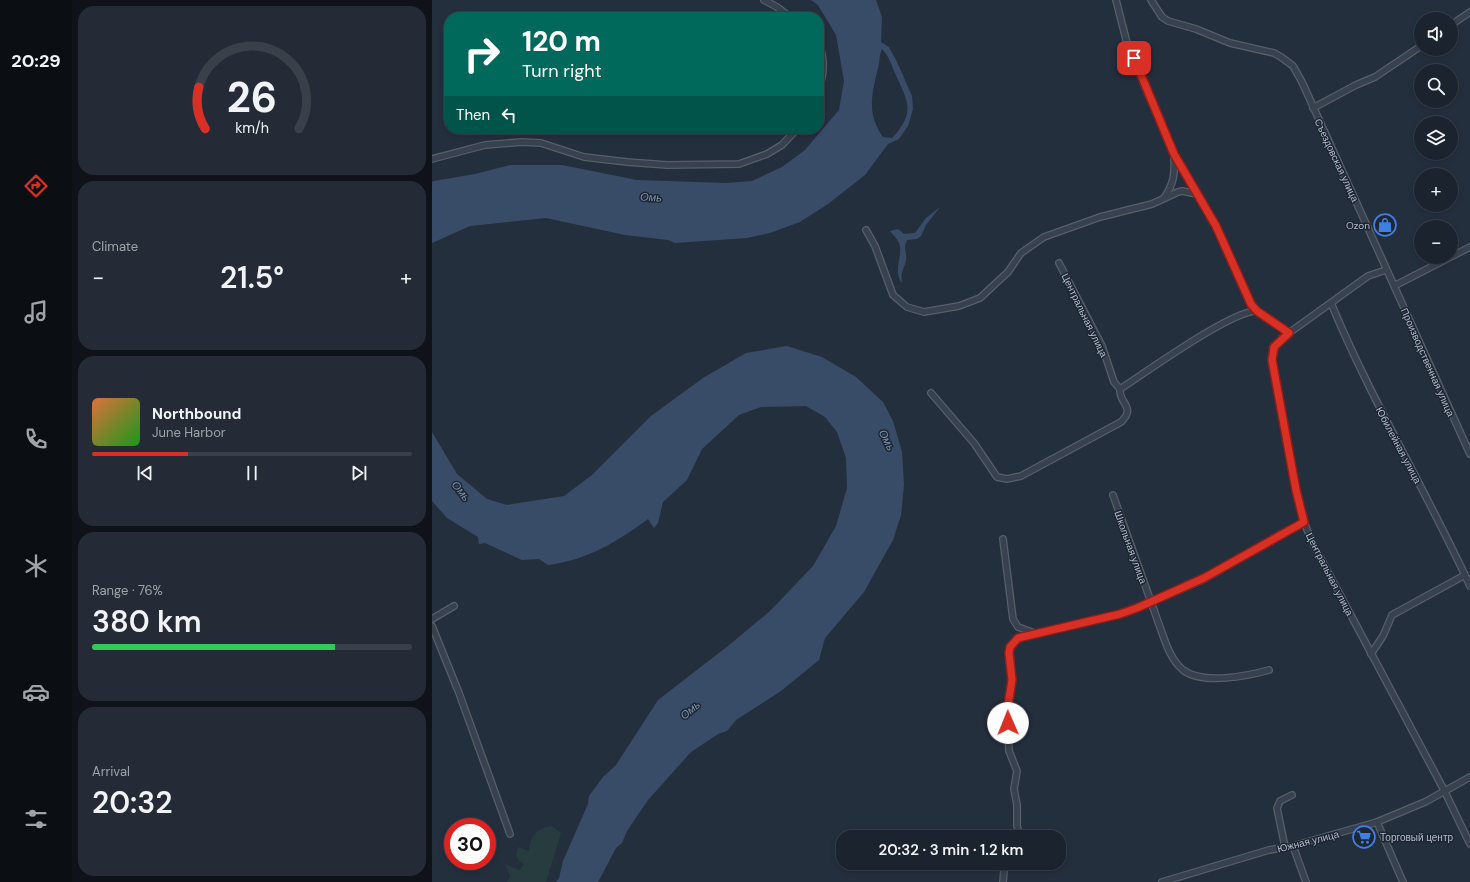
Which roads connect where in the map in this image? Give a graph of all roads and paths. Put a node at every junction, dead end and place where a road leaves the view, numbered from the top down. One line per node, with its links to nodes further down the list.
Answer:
1 (764, 0): 4 (street)
2 (1116, 0): 10 (street)
3 (1151, 0): 8 (street, Съездовская улица)
4 (782, 12)
5 (1470, 12): 6 (street)
6 (1458, 20)
7 (1414, 51): 8 (street)
8 (1313, 108): 17 (street, Съездовская улица)
9 (792, 134): 11 (street)
10 (1174, 154): 12 (street); 13 (street)
11 (432, 159)
12 (1197, 194): 13 (street); 20 (street)
13 (1162, 200): 14 (street)
14 (866, 230)
15 (1470, 247): 18 (street)
16 (1059, 263): 22 (street, Центральная улица)
17 (1386, 270): 18 (street, Производственная улица); 19 (street, Центральная улица)
18 (1394, 286): 24 (street, Производственная улица)
19 (1331, 303): 21 (street, Центральная улица); 28 (street, Юбилейная улица)
20 (1257, 311): 21 (street); 22 (street)
21 (1289, 333): 26 (street, Центральная улица)
22 (1120, 389): 23 (street, Центральная улица)
23 (931, 393)
24 (1470, 454)
25 (1113, 495): 30 (street, Школьная улица)
26 (1304, 522): 30 (street); 35 (street, Центральная улица)
27 (1003, 539): 34 (street)
28 (1465, 575): 29 (street, Юбилейная улица); 35 (street)
29 (1470, 586)
30 (1151, 601): 34 (street); 36 (street, Школьная улица)
31 (454, 606): 32 (street)
32 (432, 619)
33 (432, 626): 42 (street)
34 (1037, 634): 41 (street)
35 (1371, 654): 38 (street, Центральная улица)
36 (1269, 670)
37 (1470, 777): 38 (street, Южная улица)
38 (1444, 790): 40 (street, Южная улица); 43 (street, Центральная улица)
39 (1292, 795): 45 (street)
40 (1377, 822): 44 (street, Южная улица); 50 (street)
41 (1018, 830)
42 (510, 834)
43 (1470, 844)
44 (1293, 846): 45 (street, Южная улица); 49 (street)
45 (1285, 847): 48 (street, Южная улица)
46 (1004, 870): 47 (street)
47 (1003, 882)
48 (1162, 882)
49 (1306, 882)
50 (1403, 882)

